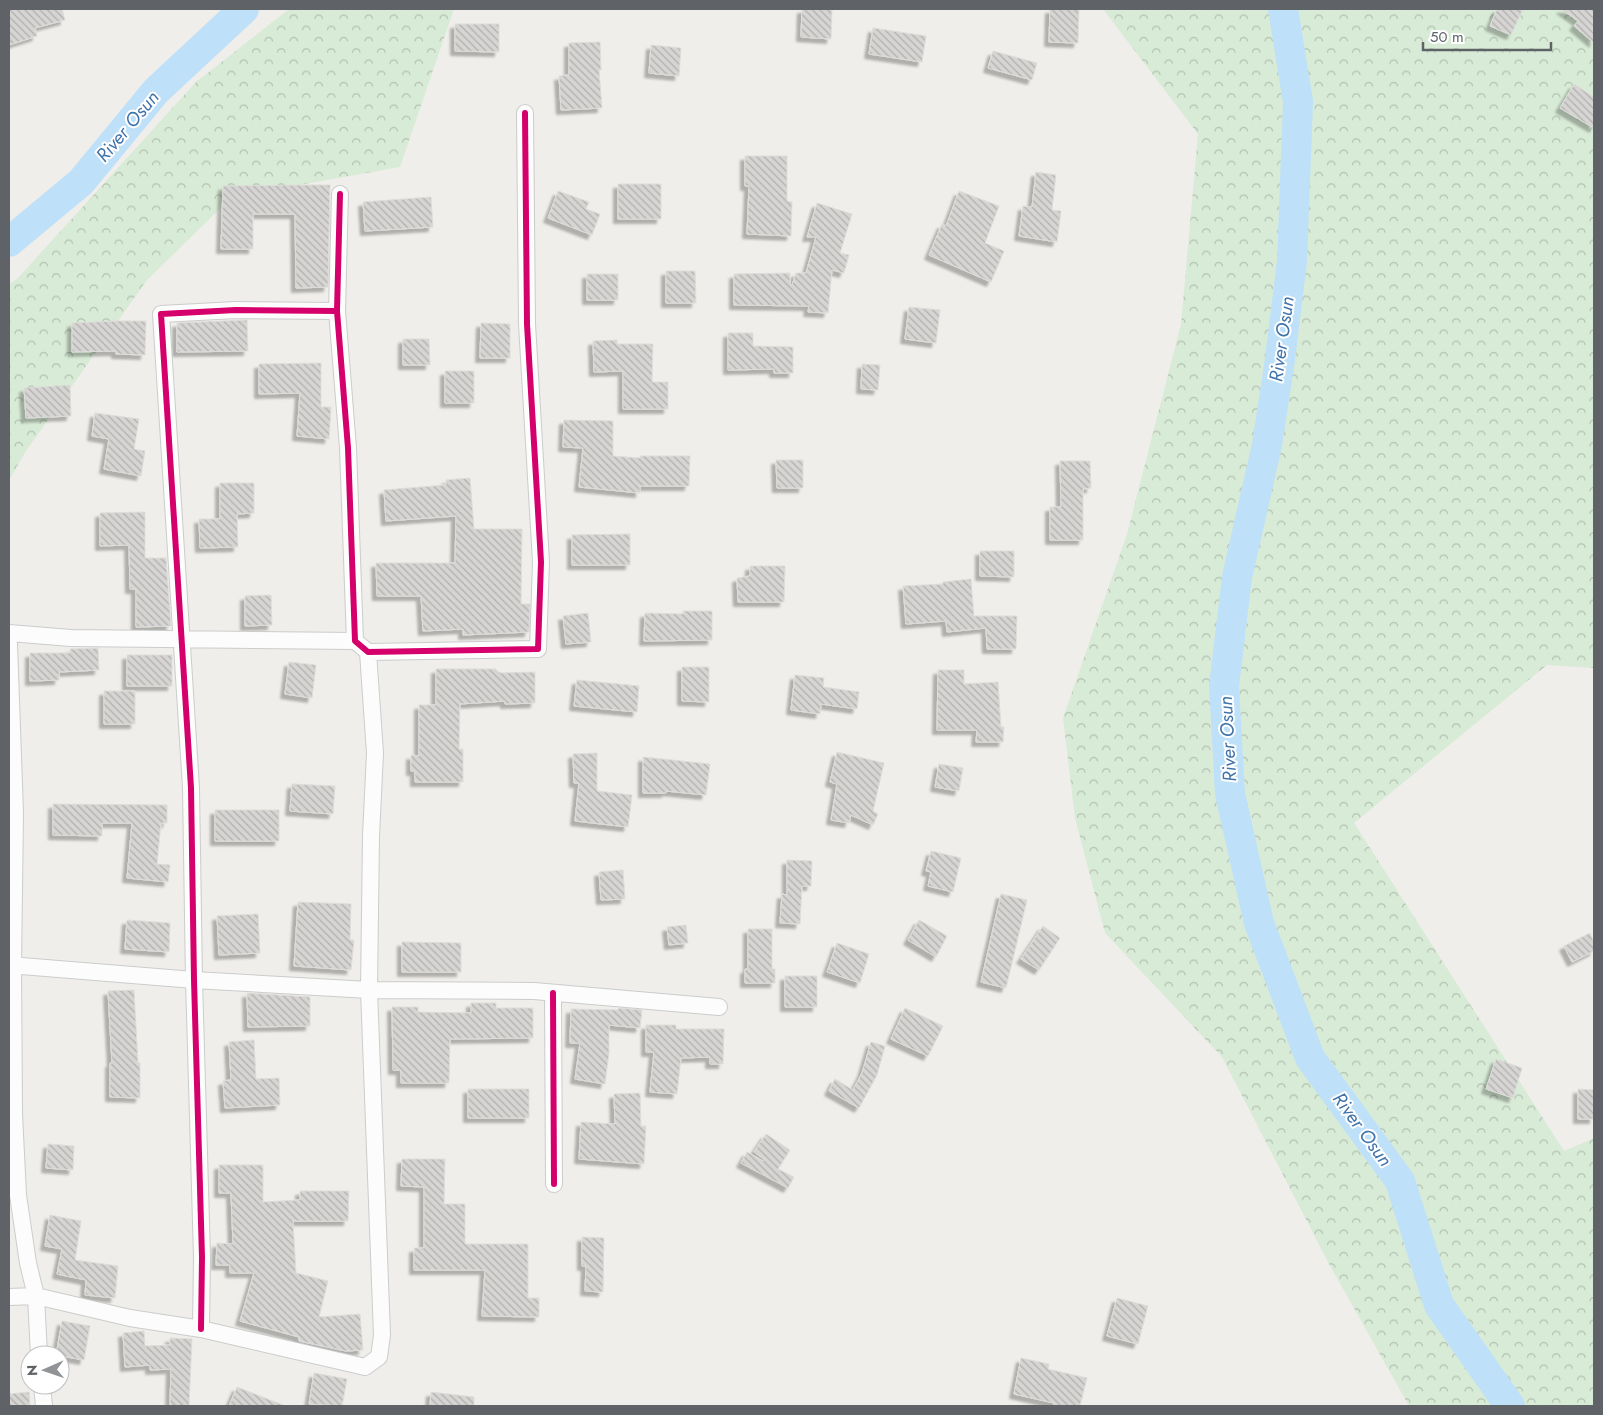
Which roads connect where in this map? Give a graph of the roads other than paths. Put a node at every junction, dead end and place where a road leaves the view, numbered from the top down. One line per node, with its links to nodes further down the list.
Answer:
1 (525, 113): 8 (street)
2 (340, 194): 3 (street)
3 (337, 311): 5 (street); 6 (street)
4 (9, 633): 5 (street)
5 (182, 639): 6 (street); 10 (street)
6 (355, 641): 8 (street)
7 (9, 644): 9 (street)
8 (368, 652): 11 (street)
9 (11, 966): 10 (street); 15 (street)
10 (194, 980): 11 (street); 17 (street)
11 (369, 990): 12 (street); 17 (street)
12 (553, 993): 13 (street); 14 (street)
13 (719, 1007)
14 (554, 1184)
15 (36, 1296): 16 (street); 17 (street); 18 (street)
16 (9, 1297)
17 (201, 1329)
18 (38, 1345)

